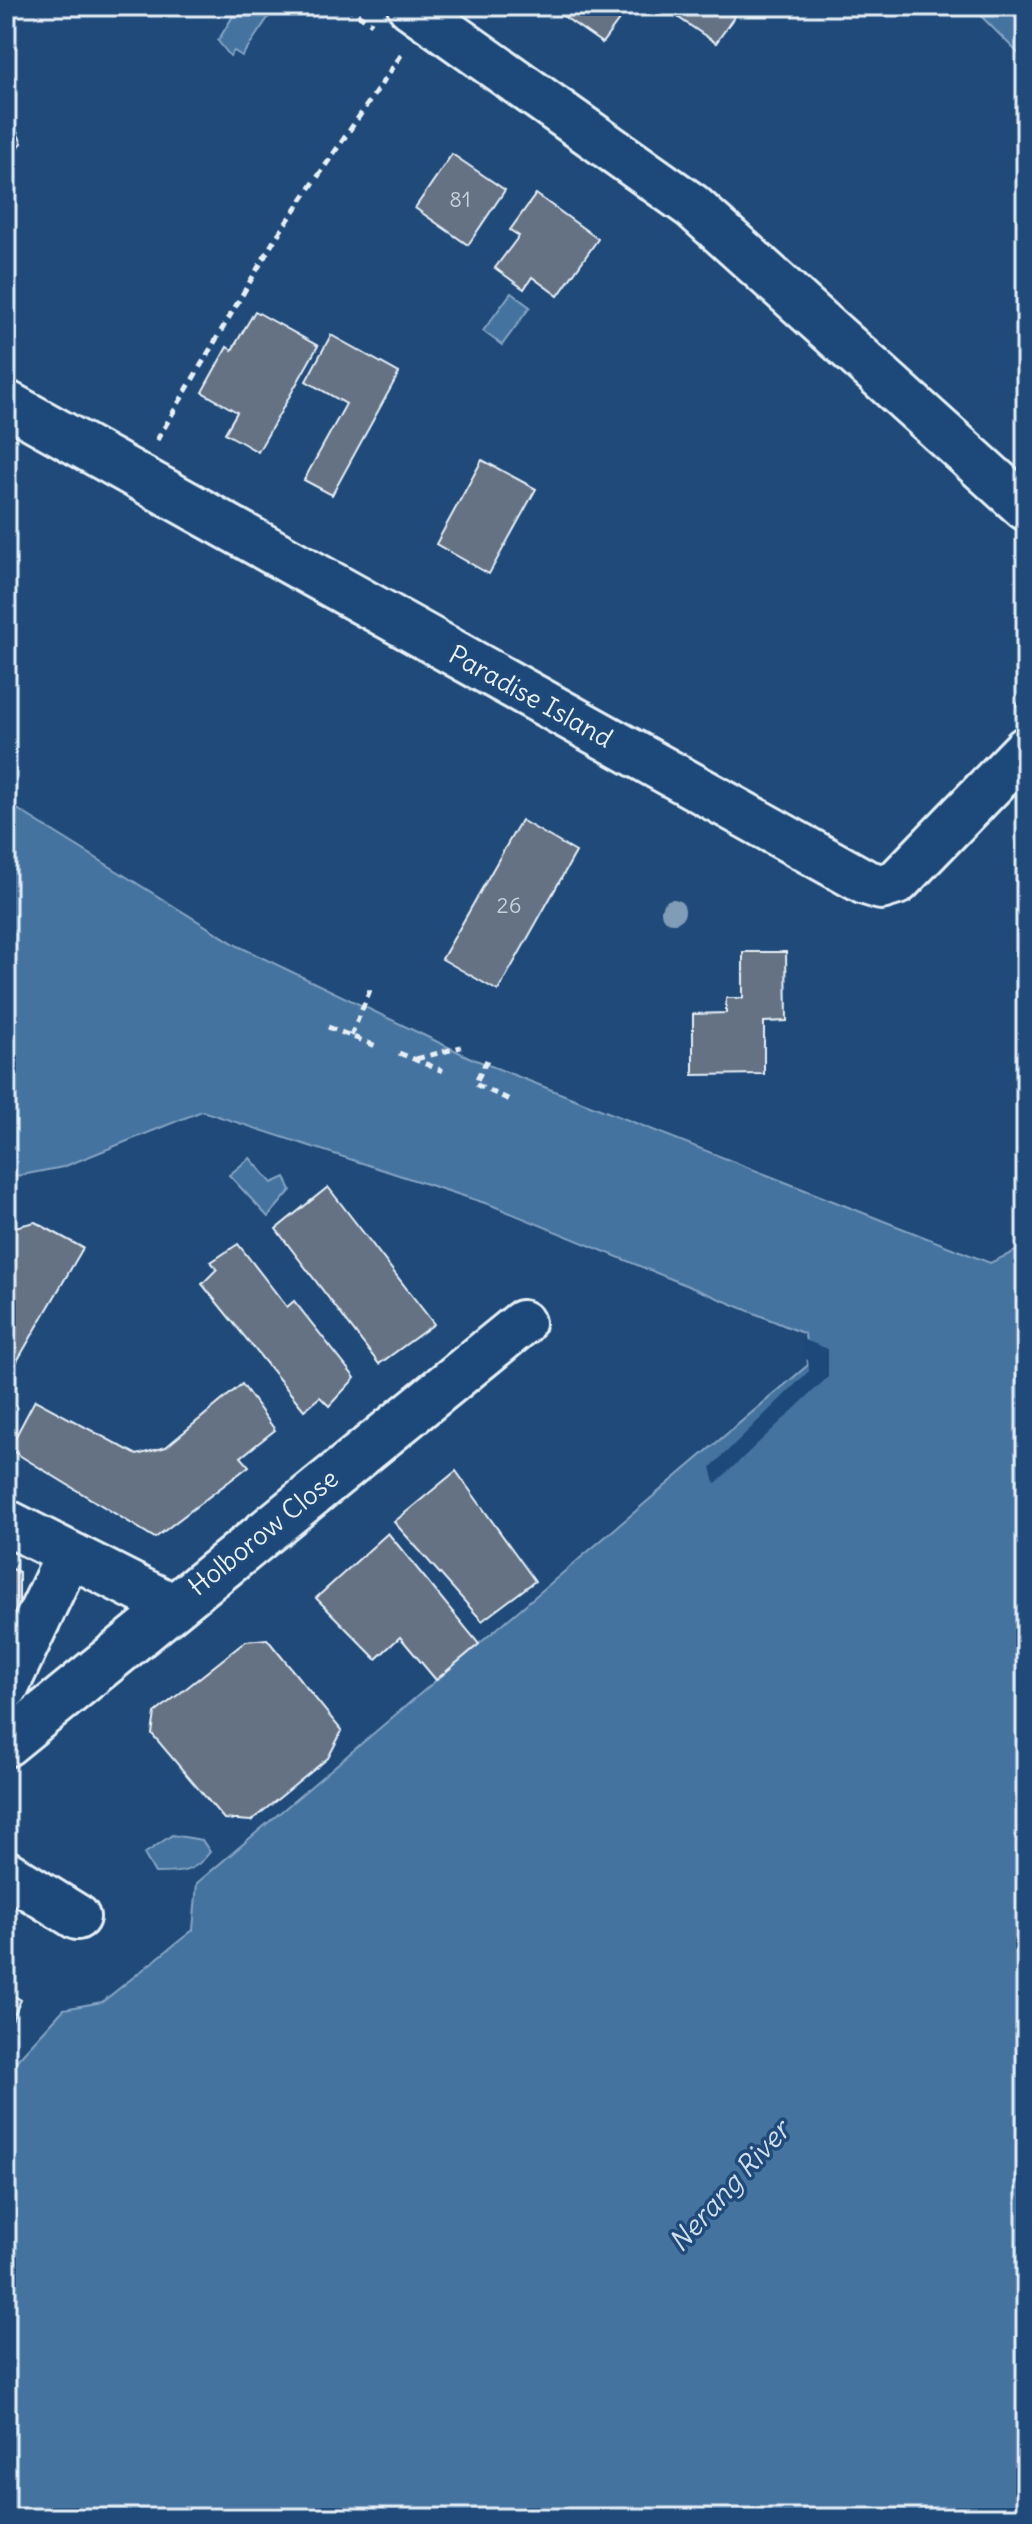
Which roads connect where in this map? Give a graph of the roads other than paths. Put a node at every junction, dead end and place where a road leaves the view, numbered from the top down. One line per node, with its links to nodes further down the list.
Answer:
1 (418, 12): 3 (street)
2 (6, 403): 4 (street, Paradise Island)
3 (1026, 508)
4 (1016, 734)
5 (522, 1323): 8 (street, Holborow Close)
6 (6, 1522): 7 (street)
7 (68, 1556): 8 (street); 9 (street)
8 (172, 1606): 10 (street, Holborow Close)
9 (6, 1687)
10 (6, 1744)
11 (6, 1873): 12 (street)
12 (77, 1917)

